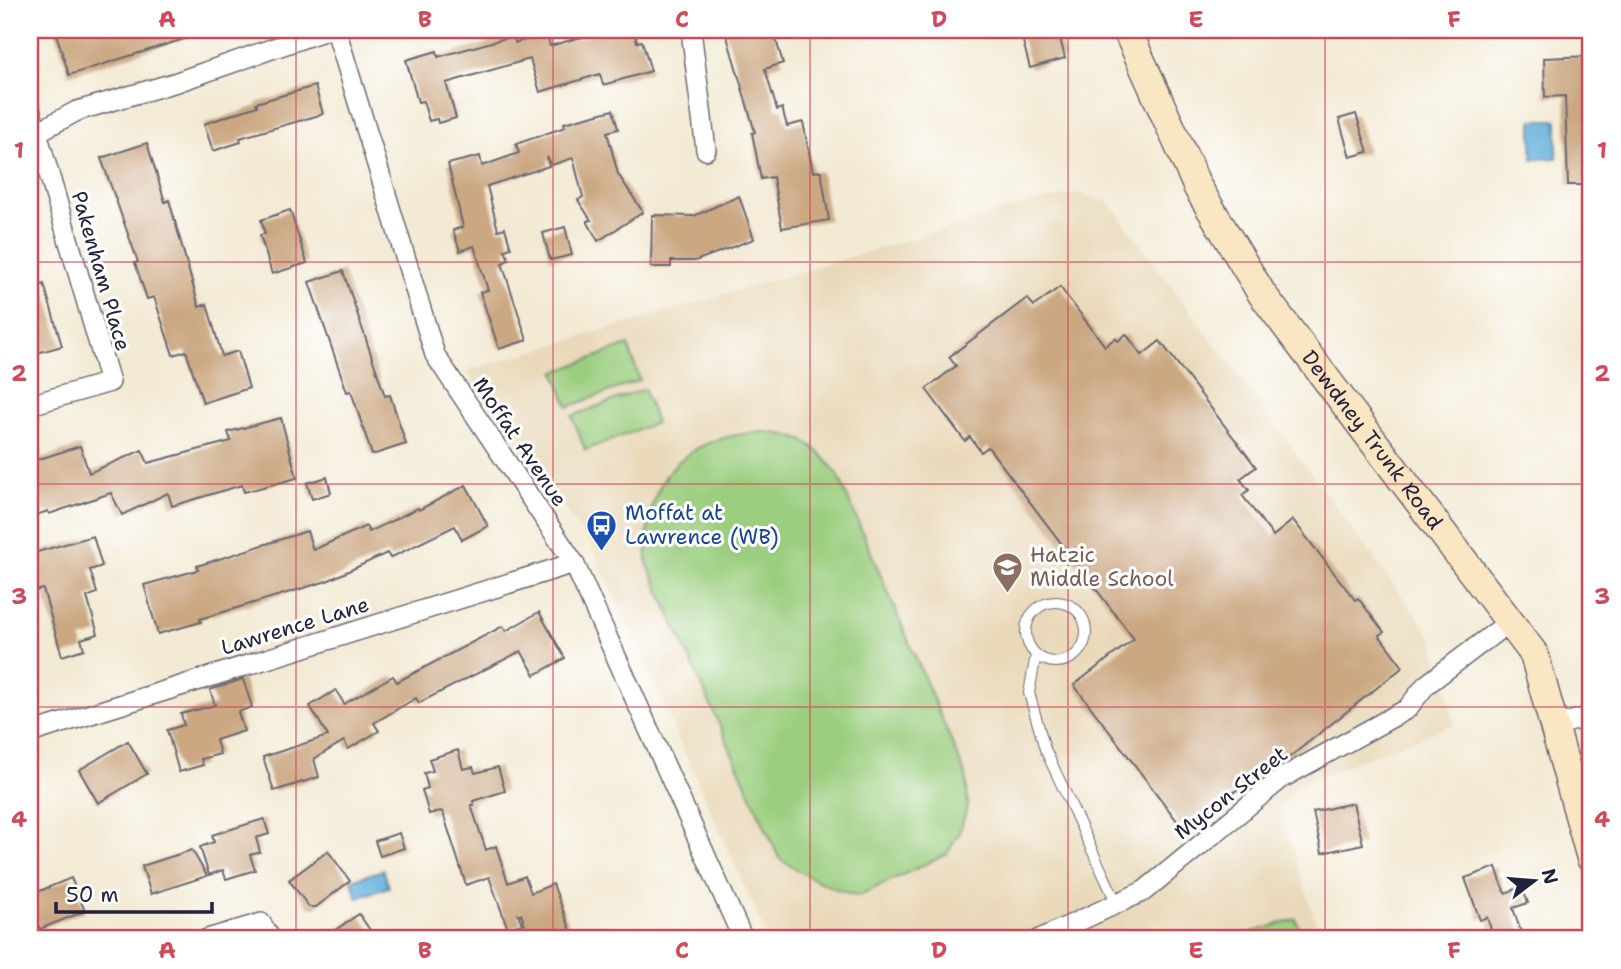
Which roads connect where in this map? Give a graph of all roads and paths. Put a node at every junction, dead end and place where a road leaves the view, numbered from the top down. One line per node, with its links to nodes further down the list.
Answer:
1 (326, 30): 6 (street)
2 (336, 30): 9 (street, Moffat Avenue)
3 (691, 30): 7 (street)
4 (1127, 30): 10 (main road, Dewdney Trunk Road)
5 (30, 109): 6 (street)
6 (34, 135): 8 (street, Pakenham Place)
7 (705, 150)
8 (30, 405)
9 (574, 563): 14 (street, Lawrence Lane); 19 (street, Moffat Avenue)
10 (1510, 622): 13 (main road, Dewdney Trunk Road); 16 (street, Mycon Street)
11 (1036, 654): 11 (lane); 16 (lane)
12 (1591, 716): 13 (street)
13 (1554, 726): 15 (main road, Dewdney Trunk Road)
14 (30, 733)
15 (1591, 858)
16 (1117, 904): 20 (street, Mycon Street)
17 (207, 939): 18 (street)
18 (271, 939)
19 (743, 939)
20 (1040, 939)

